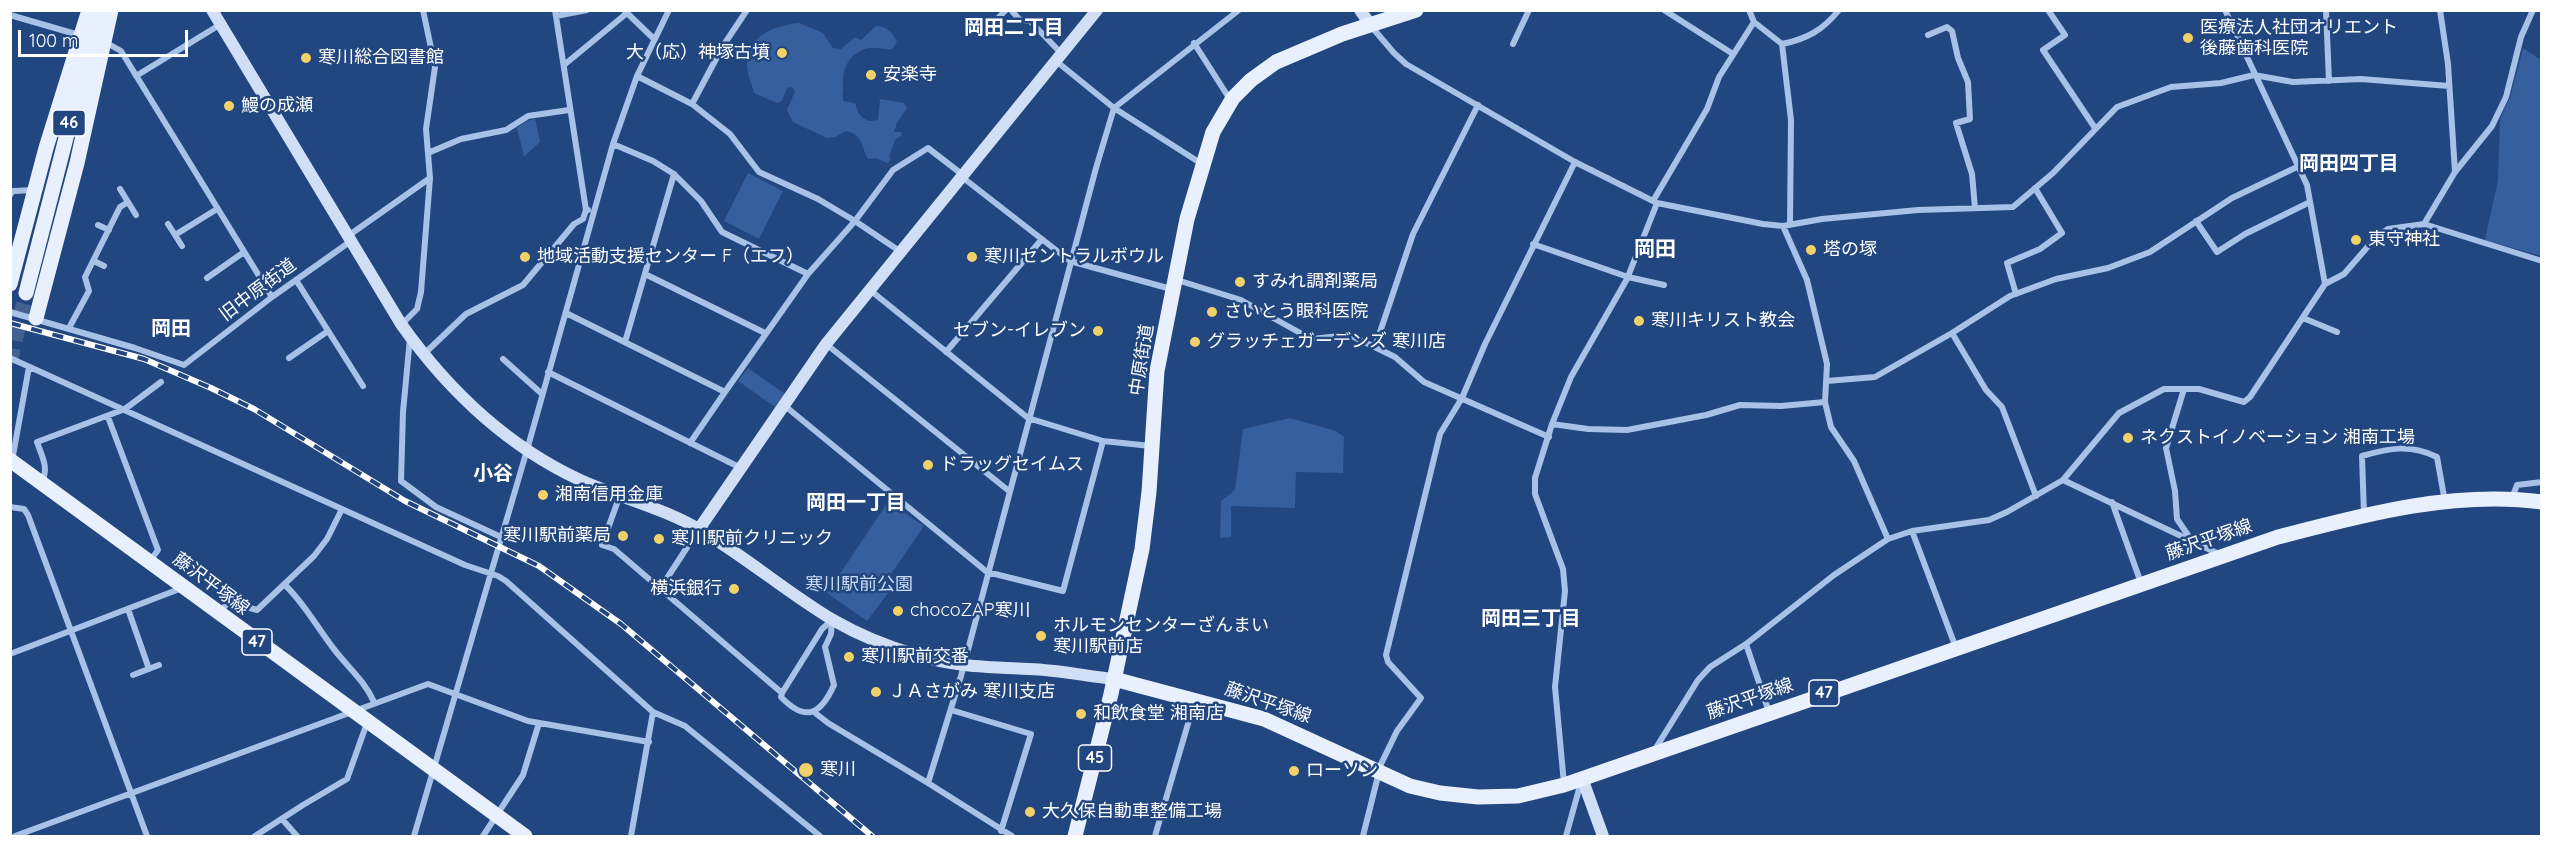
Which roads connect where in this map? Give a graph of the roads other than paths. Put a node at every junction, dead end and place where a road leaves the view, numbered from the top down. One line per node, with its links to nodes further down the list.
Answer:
1 (89, 10): 33 (main road)
2 (99, 10): 103 (main road, 46)
3 (111, 10): 36 (main road)
4 (212, 10): 31 (street)
5 (423, 10): 55 (street)
6 (587, 10): 25 (street)
7 (669, 10): 35 (street)
8 (747, 10): 49 (street)
9 (1006, 10): 28 (street)
10 (1011, 10): 29 (street)
11 (1097, 10): 41 (street)
12 (1239, 10): 37 (street)
13 (1360, 10): 32 (street)
14 (1416, 10): 32 (main road, 中原街道 / 45)
15 (1529, 10): 38 (street)
16 (1664, 10): 40 (street)
17 (1749, 10): 30 (street)
18 (1839, 10): 39 (street)
19 (2048, 10): 53 (street)
20 (2225, 10): 43 (street)
21 (2326, 10): 46 (street)
22 (2440, 10): 47 (street)
23 (2533, 10): 59 (street)
24 (626, 12): 35 (street); 42 (street)
25 (556, 13): 42 (street)
26 (10, 15): 33 (street)
27 (1036, 15): 29 (street)
28 (998, 18)
29 (1030, 21): 41 (street)
30 (1754, 22): 39 (street); 40 (street)
31 (221, 24): 44 (street); 83 (street)
32 (1370, 24): 48 (main road, 中原街道 / 45); 50 (street)
33 (80, 35): 65 (main road)
34 (1928, 35): 70 (street)
35 (654, 39): 45 (street)
36 (105, 42): 44 (street); 108 (main road)
37 (1194, 43): 48 (street); 51 (street)
38 (1513, 44)
39 (1782, 44): 80 (street)
40 (1732, 54): 68 (street)
41 (1058, 56): 51 (street); 61 (street)
42 (564, 65): 52 (street)
43 (2254, 75): 46 (street); 53 (street); 58 (street)
44 (136, 76): 71 (street)
45 (637, 76): 49 (street); 54 (street)
46 (2329, 81): 47 (street)
47 (2449, 86): 59 (street)
48 (1231, 101): 57 (main road, 中原街道 / 45)
49 (692, 104): 75 (street)
50 (1478, 105): 56 (street); 119 (street)
51 (1114, 108): 57 (street); 90 (street)
52 (570, 110): 55 (street); 72 (street)
53 (2095, 128): 63 (street)
54 (613, 144): 60 (street); 73 (street)
55 (428, 153): 62 (street)
56 (1575, 162): 68 (street); 85 (street)
57 (1202, 164): 100 (main road, 中原街道 / 45)
58 (2297, 167): 69 (street); 76 (street)
59 (2455, 172): 78 (street)
60 (674, 174): 93 (street); 94 (street)
61 (962, 176): 75 (street); 84 (street); 88 (street)
62 (430, 178): 83 (street, 旧中原街道); 110 (street)
63 (2035, 188): 70 (street); 104 (street)
64 (120, 189): 67 (street)
65 (34, 190): 66 (street); 98 (main road)
66 (10, 195)
67 (128, 202): 74 (street); 81 (street)
68 (1655, 202): 80 (street); 95 (street)
69 (2310, 202): 76 (street); 99 (street)
70 (1975, 208): 80 (street)
71 (217, 209): 82 (street); 87 (street)
72 (586, 210): 73 (street); 121 (street)
73 (594, 212): 107 (street)
74 (136, 215)
75 (855, 221): 88 (street); 94 (street)
76 (2196, 221): 104 (street)
77 (168, 224): 82 (street)
78 (2424, 224): 91 (street); 99 (street)
79 (98, 225): 81 (street)
80 (1786, 225): 127 (street)
81 (109, 230): 89 (street)
82 (175, 235): 86 (street)
83 (349, 238): 97 (street, 旧中原街道); 110 (street)
84 (1042, 239): 90 (street); 120 (street)
85 (1533, 244): 95 (street); 133 (street)
86 (182, 246)
87 (244, 252): 96 (street); 105 (street)
88 (901, 252): 102 (street)
89 (94, 261): 92 (street); 111 (street)
90 (1070, 261): 100 (street); 138 (street)
91 (2541, 261)
92 (104, 266)
93 (645, 274): 114 (street); 117 (street)
94 (808, 274): 114 (street)
95 (1628, 277): 101 (street); 139 (street)
96 (207, 278)
97 (296, 280): 105 (street, 旧中原街道); 112 (street)
98 (10, 284)
99 (2325, 284): 109 (street)
100 (1176, 285): 119 (street); 143 (main road, 中原街道 / 45)
101 (1664, 285)
102 (870, 290): 118 (street); 120 (street)
103 (26, 293)
104 (2016, 294): 115 (street)
105 (272, 297): 111 (street, 旧中原街道)
106 (10, 312): 108 (street)
107 (566, 313): 117 (street); 126 (street)
108 (36, 318): 111 (street)
109 (2302, 318): 113 (street); 130 (street)
110 (401, 324): 116 (street)
111 (69, 328)
112 (328, 331): 123 (street); 129 (street)
113 (2337, 332)
114 (765, 333): 131 (street)
115 (1952, 333): 127 (street); 152 (street)
116 (410, 337): 121 (street); 162 (street)
117 (625, 342): 131 (street)
118 (826, 344): 135 (street); 150 (street)
119 (1375, 347): 133 (street)
120 (946, 352): 138 (street)
121 (423, 355): 144 (street)
122 (10, 358): 125 (street)
123 (289, 358)
124 (503, 359): 132 (street)
125 (29, 367): 136 (street); 145 (street)
126 (548, 372): 132 (street); 142 (street)
127 (1827, 381): 134 (street)
128 (161, 382): 136 (street)
129 (363, 386)
130 (2184, 389): 147 (street); 164 (street)
131 (725, 392): 142 (street)
132 (542, 394): 144 (street)
133 (1462, 398): 140 (street); 199 (street)
134 (1825, 402): 139 (street); 163 (street)
135 (785, 406): 146 (street); 167 (street)
136 (125, 409): 137 (street); 158 (street)
137 (108, 417): 149 (street); 166 (street)
138 (1028, 418): 141 (street); 150 (street)
139 (1552, 424): 140 (street)
140 (1549, 437): 202 (street)
141 (1102, 441): 143 (street); 167 (street)
142 (690, 442): 146 (street)
143 (1151, 446): 184 (main road, 中原街道 / 45)
144 (527, 450): 151 (street); 162 (street)
145 (11, 464): 149 (main road, 藤沢平塚線 / 47)
146 (741, 468): 160 (street)
147 (2063, 480): 152 (street); 154 (street)
148 (2541, 482): 153 (street)
149 (42, 483): 166 (main road, 藤沢平塚線 / 47)
150 (1009, 491): 167 (street)
151 (620, 495): 160 (street); 172 (street)
152 (2036, 496): 161 (street)
153 (2512, 499): 155 (main road, 藤沢平塚線 / 47); 156 (main road, 藤沢平塚線 / 47)
154 (2112, 502): 164 (street); 169 (street)
155 (2541, 502)
156 (2445, 503): 159 (main road, 藤沢平塚線 / 47); 159 (street)
157 (10, 507): 176 (street)
158 (342, 509): 168 (street); 170 (street)
159 (2364, 516): 165 (main road, 藤沢平塚線 / 47)
160 (699, 529): 172 (street); 175 (street)
161 (1912, 531): 163 (street); 178 (street)
162 (501, 537): 168 (street)
163 (1888, 539): 177 (street)
164 (2192, 541): 165 (street)
165 (2222, 555): 169 (main road, 藤沢平塚線 / 47)
166 (149, 561): 171 (main road, 藤沢平塚線 / 47)
167 (987, 572): 181 (street)
168 (490, 573): 185 (street); 191 (street)
169 (2141, 584): 178 (main road, 藤沢平塚線 / 47)
170 (285, 585): 174 (street); 188 (street)
171 (182, 587): 173 (street); 174 (main road, 藤沢平塚線 / 47)
172 (660, 589): 186 (street)
173 (128, 609): 176 (street); 182 (street)
174 (217, 614): 190 (main road, 藤沢平塚線 / 47)
175 (832, 620): 181 (street); 186 (street); 192 (street)
176 (71, 631): 179 (street); 203 (street)
177 (1746, 644): 193 (street); 197 (street)
178 (1956, 648): 193 (main road, 藤沢平塚線 / 47)
179 (10, 654)
180 (159, 666): 182 (street)
181 (963, 666): 184 (street); 189 (street)
182 (149, 669): 183 (street)
183 (133, 675)
184 (1114, 679): 187 (main road, 藤沢平塚線 / 47); 217 (main road, 中原街道 / 45)
185 (454, 693): 188 (street); 195 (street); 198 (street)
186 (782, 693): 192 (street)
187 (1195, 700): 199 (main road, 藤沢平塚線 / 47); 218 (street)
188 (374, 702): 190 (street)
189 (951, 710): 201 (street); 206 (street)
190 (351, 711): 194 (main road, 藤沢平塚線 / 47); 203 (street)
191 (653, 712): 196 (street); 215 (street)
192 (814, 712): 201 (street)
193 (1769, 712): 197 (main road, 藤沢平塚線 / 47)
194 (368, 723): 198 (main road, 藤沢平塚線 / 47); 204 (street)
195 (539, 723): 196 (street); 205 (street)
196 (648, 742): 214 (street)
197 (1652, 754): 200 (main road, 藤沢平塚線 / 47)
198 (434, 772): 205 (main road, 藤沢平塚線 / 47); 211 (street)
199 (1380, 772): 202 (main road, 藤沢平塚線 / 47); 219 (street)
200 (1582, 778): 202 (main road, 藤沢平塚線 / 47); 220 (street); 221 (street)
201 (928, 783): 206 (street)
202 (1564, 785)
203 (130, 793): 207 (street); 208 (street)
204 (282, 819): 209 (street); 210 (street)
205 (499, 819): 212 (street); 213 (main road, 47)
206 (1001, 831): 216 (street)
207 (15, 837)
208 (147, 837)
209 (255, 837)
210 (297, 837)
211 (414, 837)
212 (483, 837)
213 (525, 837)
214 (631, 837)
215 (820, 837)
216 (1012, 837)
217 (1075, 837)
218 (1155, 837)
219 (1363, 837)
220 (1566, 837)
221 (1603, 837)

